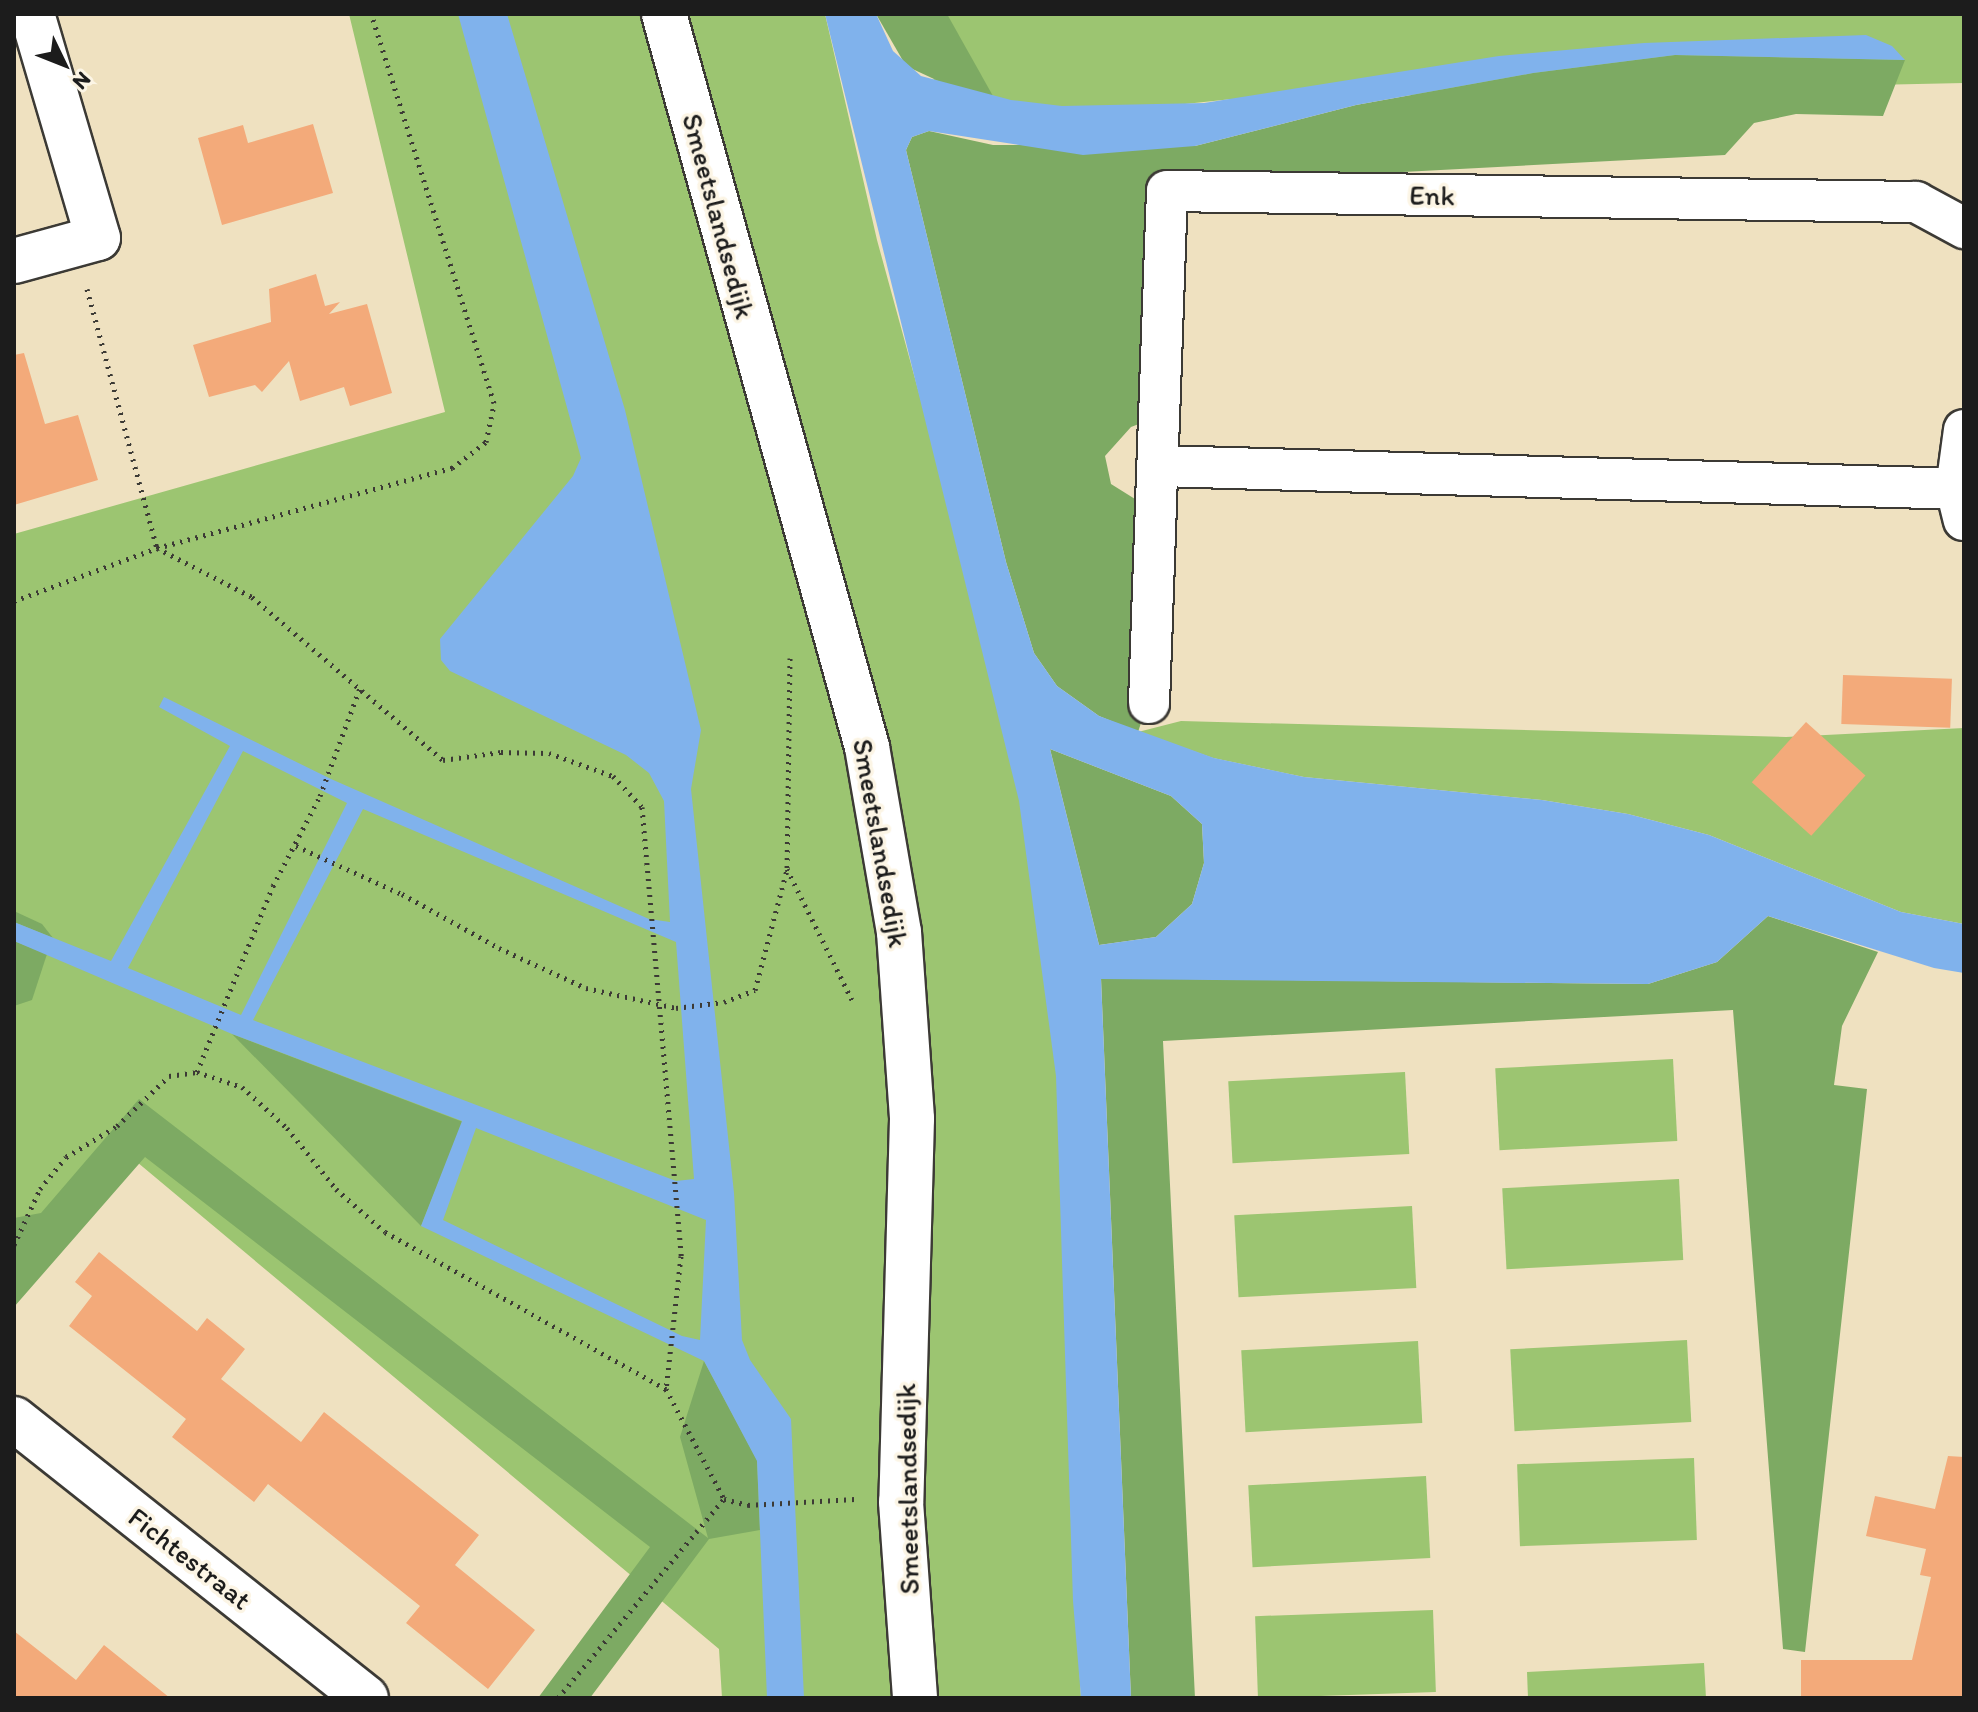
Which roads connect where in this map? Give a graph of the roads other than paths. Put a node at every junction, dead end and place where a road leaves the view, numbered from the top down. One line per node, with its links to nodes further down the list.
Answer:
1 (32, 14): 4 (street)
2 (664, 14): 11 (street, Smeetslandsedijk)
3 (1964, 228): 6 (street, Enk)
4 (14, 261)
5 (1964, 430): 7 (street)
6 (1160, 466): 7 (street); 8 (street, Enk)
7 (1961, 499)
8 (1149, 703)
9 (14, 1419): 10 (street, Fichtestraat)
10 (366, 1698)
11 (915, 1698)

